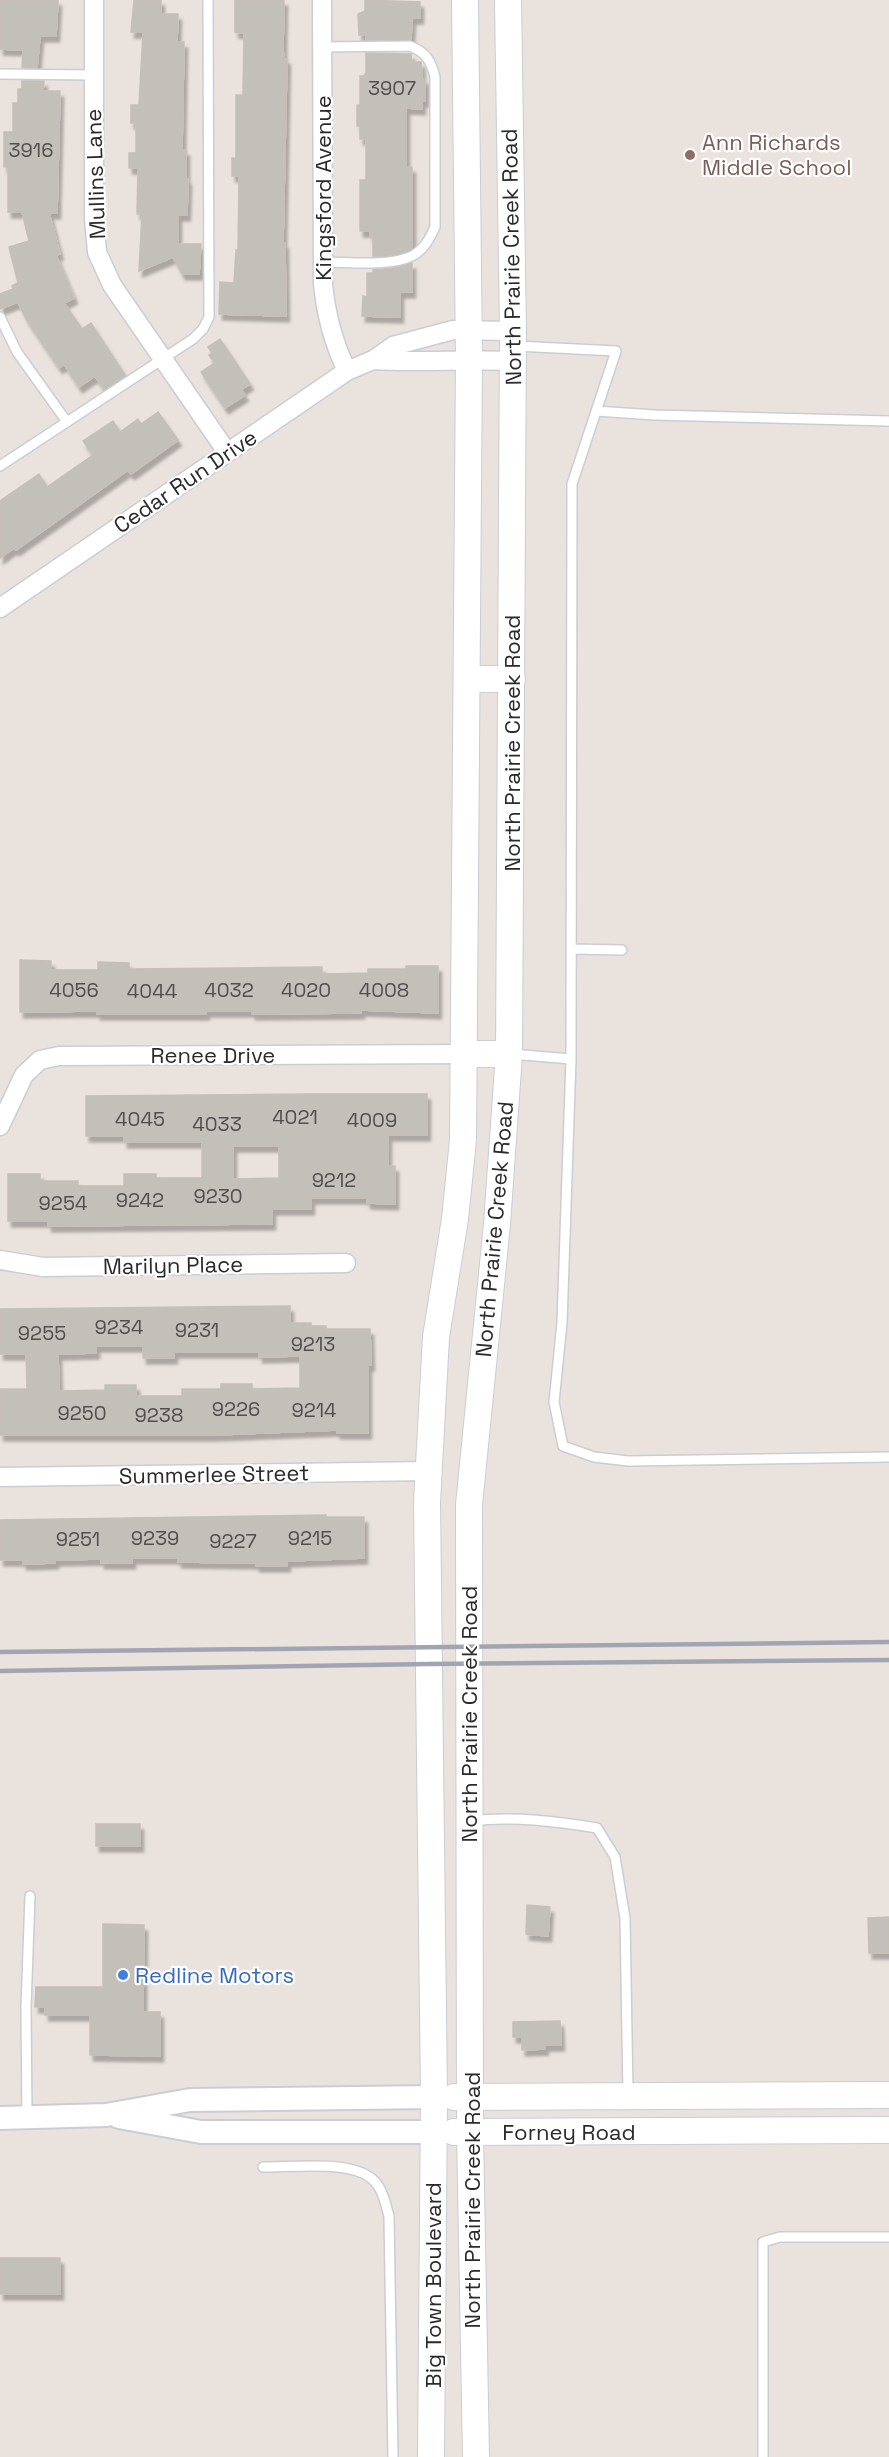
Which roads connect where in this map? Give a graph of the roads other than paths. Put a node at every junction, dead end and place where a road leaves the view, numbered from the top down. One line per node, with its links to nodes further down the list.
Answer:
1 (94, 0): 8 (street, Mullins Lane)
2 (208, 0): 13 (lane)
3 (322, 0): 6 (street, Kingsford Avenue)
4 (465, 0): 11 (main road, North Prairie Creek Road)
5 (508, 0): 12 (main road, North Prairie Creek Road)
6 (322, 47): 9 (street, Kingsford Avenue); 9 (lane)
7 (0, 74): 8 (lane)
8 (93, 75): 13 (street, Mullins Lane)
9 (323, 262): 16 (street, Kingsford Avenue)
10 (0, 317): 19 (lane)
11 (468, 329): 12 (street, Cedar Run Drive); 14 (main road, North Prairie Creek Road); 15 (street, Cedar Run Drive)
12 (513, 346): 14 (street); 17 (lane); 24 (main road, North Prairie Creek Road)
13 (163, 359): 19 (lane); 20 (street, Mullins Lane)
14 (469, 359): 15 (street); 23 (main road, North Prairie Creek Road)
15 (373, 360): 16 (street, Cedar Run Drive)
16 (347, 371): 20 (street, Cedar Run Drive)
17 (596, 411): 18 (lane); 25 (lane)
18 (889, 421)
19 (67, 422): 21 (lane)
20 (227, 452): 22 (street, Cedar Run Drive)
21 (0, 466)
22 (0, 608)
23 (468, 679): 24 (main road); 27 (main road, North Prairie Creek Road)
24 (512, 679): 28 (main road, North Prairie Creek Road)
25 (572, 949): 26 (lane); 29 (lane)
26 (622, 950)
27 (465, 1054): 28 (main road); 30 (street, Renee Drive); 34 (main road, North Prairie Creek Road)
28 (509, 1054): 29 (lane); 36 (main road, North Prairie Creek Road)
29 (571, 1059): 33 (lane)
30 (0, 1126)
31 (0, 1260): 32 (street, Marilyn Place)
32 (346, 1263)
33 (889, 1457)
34 (429, 1471): 35 (street, Summerlee Street); 37 (main road, North Prairie Creek Road)
35 (0, 1477)
36 (470, 1821): 37 (main road); 40 (lane); 41 (main road, North Prairie Creek Road)
37 (431, 1822): 42 (main road, North Prairie Creek Road)
38 (30, 1896): 44 (lane)
39 (889, 2095): 40 (main road, Forney Road)
40 (628, 2096): 41 (main road, Forney Road)
41 (471, 2097): 42 (main road, Forney Road); 47 (main road, North Prairie Creek Road)
42 (434, 2114): 43 (street, Forney Road); 43 (street, Forney Road); 47 (main road, Forney Road); 51 (main road, Big Town Boulevard)
43 (106, 2115): 44 (street, Forney Road)
44 (27, 2117): 45 (street, Forney Road)
45 (0, 2118)
46 (889, 2130): 47 (main road, Forney Road)
47 (470, 2132): 52 (main road, North Prairie Creek Road)
48 (263, 2168): 50 (lane)
49 (889, 2237): 53 (lane)
50 (393, 2457)
51 (431, 2457)
52 (476, 2457)
53 (764, 2457)

